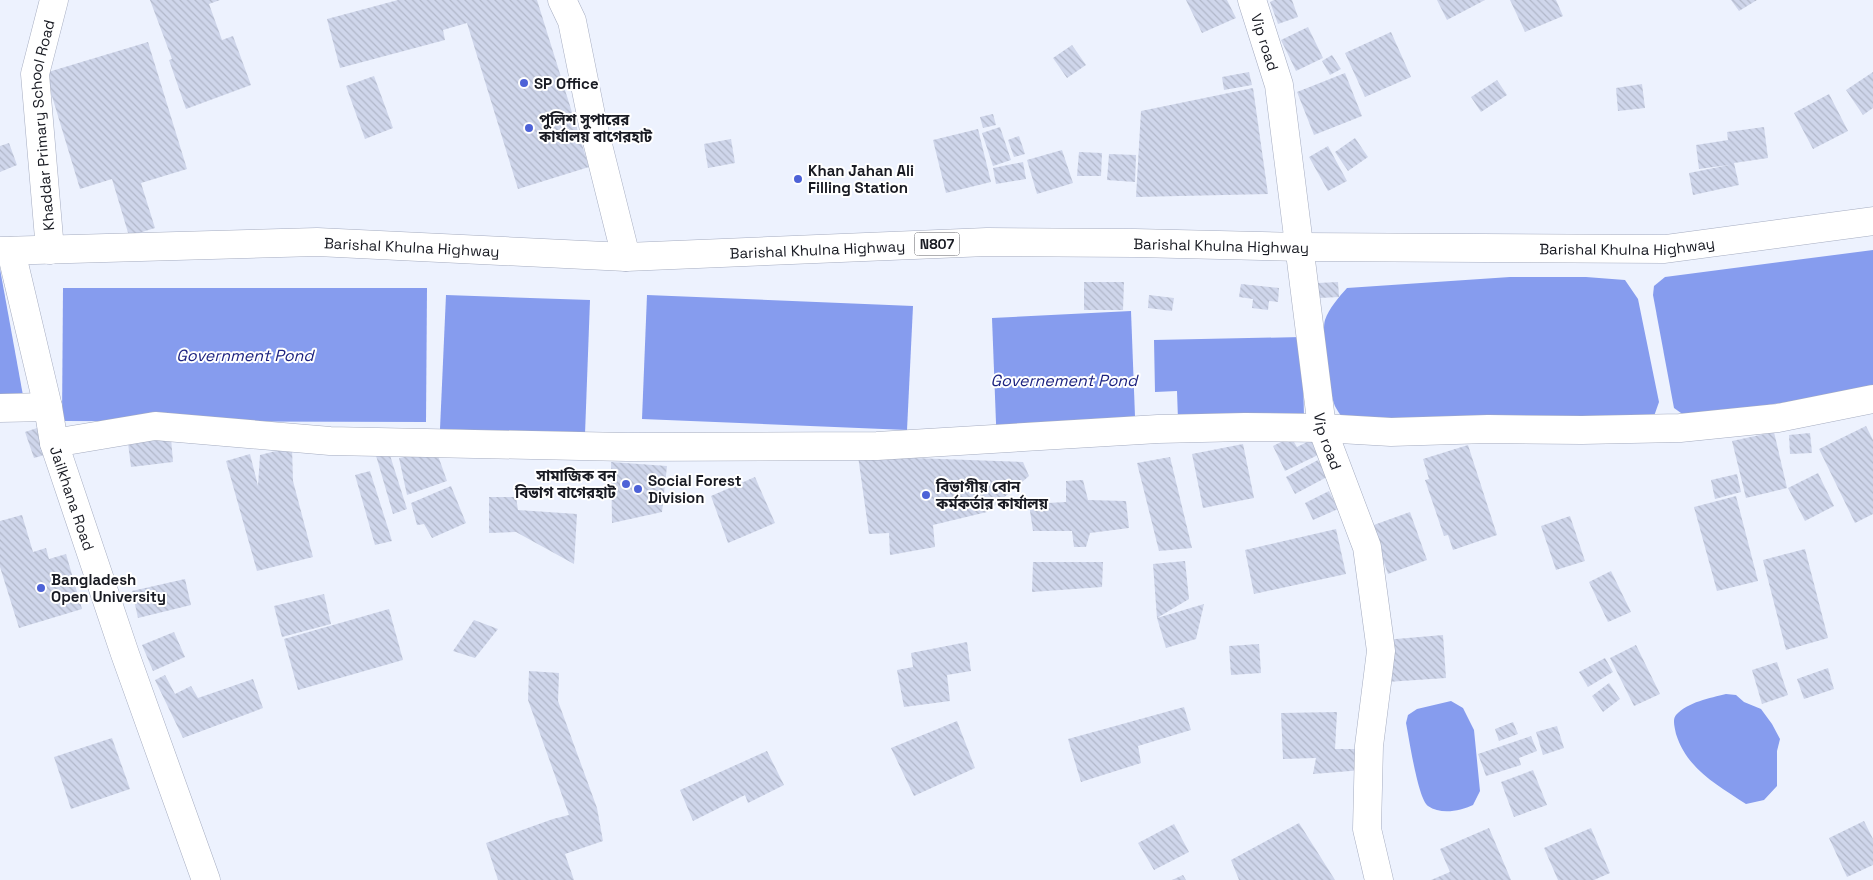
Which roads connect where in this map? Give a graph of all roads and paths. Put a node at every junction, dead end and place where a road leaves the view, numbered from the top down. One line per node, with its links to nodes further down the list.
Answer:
1 (54, 0): 6 (main road, Khaddar Primary School Road)
2 (562, 0): 8 (main road)
3 (1252, 0): 5 (main road, Vip road)
4 (1873, 221): 5 (main road, Barishal Khulna Highway / N807)
5 (1301, 247): 8 (main road, Barishal Khulna Highway / N807); 12 (main road, Vip road)
6 (50, 250): 7 (main road, Barishal Khulna Highway / N807); 8 (main road, Barishal Khulna Highway / N807)
7 (6, 251): 10 (main road, Jailkhana Road)
8 (626, 256)
9 (1873, 399): 12 (main road)
10 (48, 407): 11 (main road); 13 (main road, Jailkhana Road)
11 (0, 408)
12 (1322, 428): 13 (main road); 15 (main road, Vip road)
13 (54, 443): 14 (main road, Jailkhana Road)
14 (206, 880)
15 (1379, 880)

